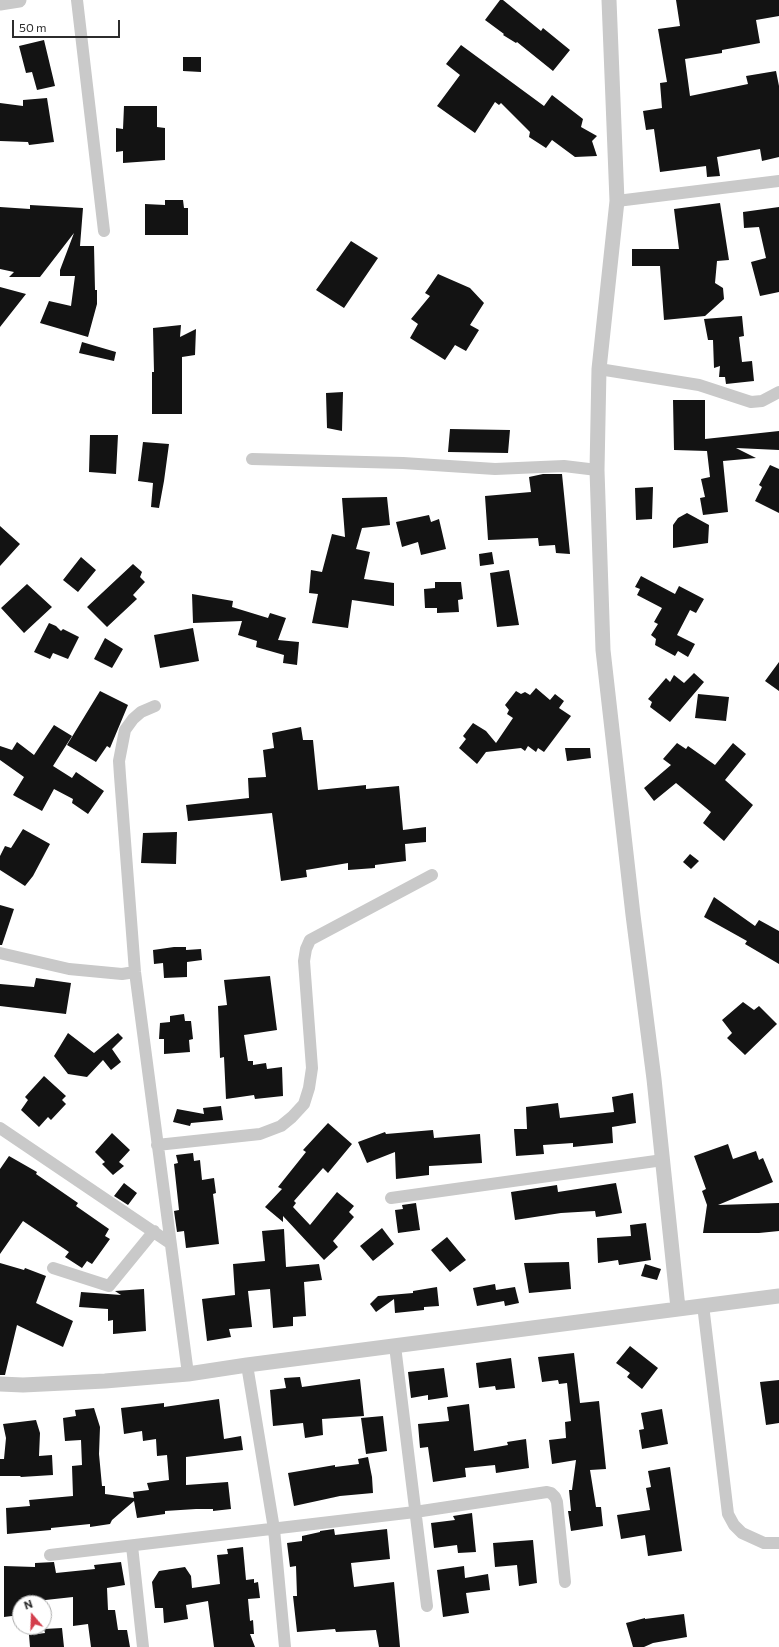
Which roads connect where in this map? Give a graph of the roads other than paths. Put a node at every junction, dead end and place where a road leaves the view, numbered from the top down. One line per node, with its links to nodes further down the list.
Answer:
1 (20, 0): 4 (street)
2 (77, 0): 7 (street)
3 (609, 0): 6 (street)
4 (0, 3)
5 (779, 181): 6 (street)
6 (617, 201): 8 (street)
7 (104, 231)
8 (599, 369): 9 (street); 11 (street)
9 (779, 392)
10 (252, 459): 11 (street)
11 (597, 470): 18 (street)
12 (155, 706): 15 (street)
13 (432, 875): 17 (street)
14 (0, 953): 15 (street)
15 (135, 972): 17 (street)
16 (0, 1128): 20 (street)
17 (157, 1145): 21 (street)
18 (663, 1160): 19 (street); 25 (street)
19 (391, 1198)
20 (154, 1232): 21 (street); 22 (street)
21 (170, 1243): 28 (street)
22 (53, 1268)
23 (779, 1296): 24 (street)
24 (703, 1305): 25 (street); 32 (street)
25 (678, 1308): 26 (street)
26 (395, 1346): 27 (street); 30 (street)
27 (247, 1365): 28 (street); 31 (street)
28 (188, 1374): 29 (street)
29 (0, 1384)
30 (415, 1512): 31 (street); 35 (street); 36 (street)
31 (274, 1529): 33 (street); 38 (street)
32 (779, 1543)
33 (132, 1546): 34 (street); 37 (street)
34 (50, 1555)
35 (565, 1582)
36 (427, 1606)
37 (143, 1647)
38 (285, 1647)

